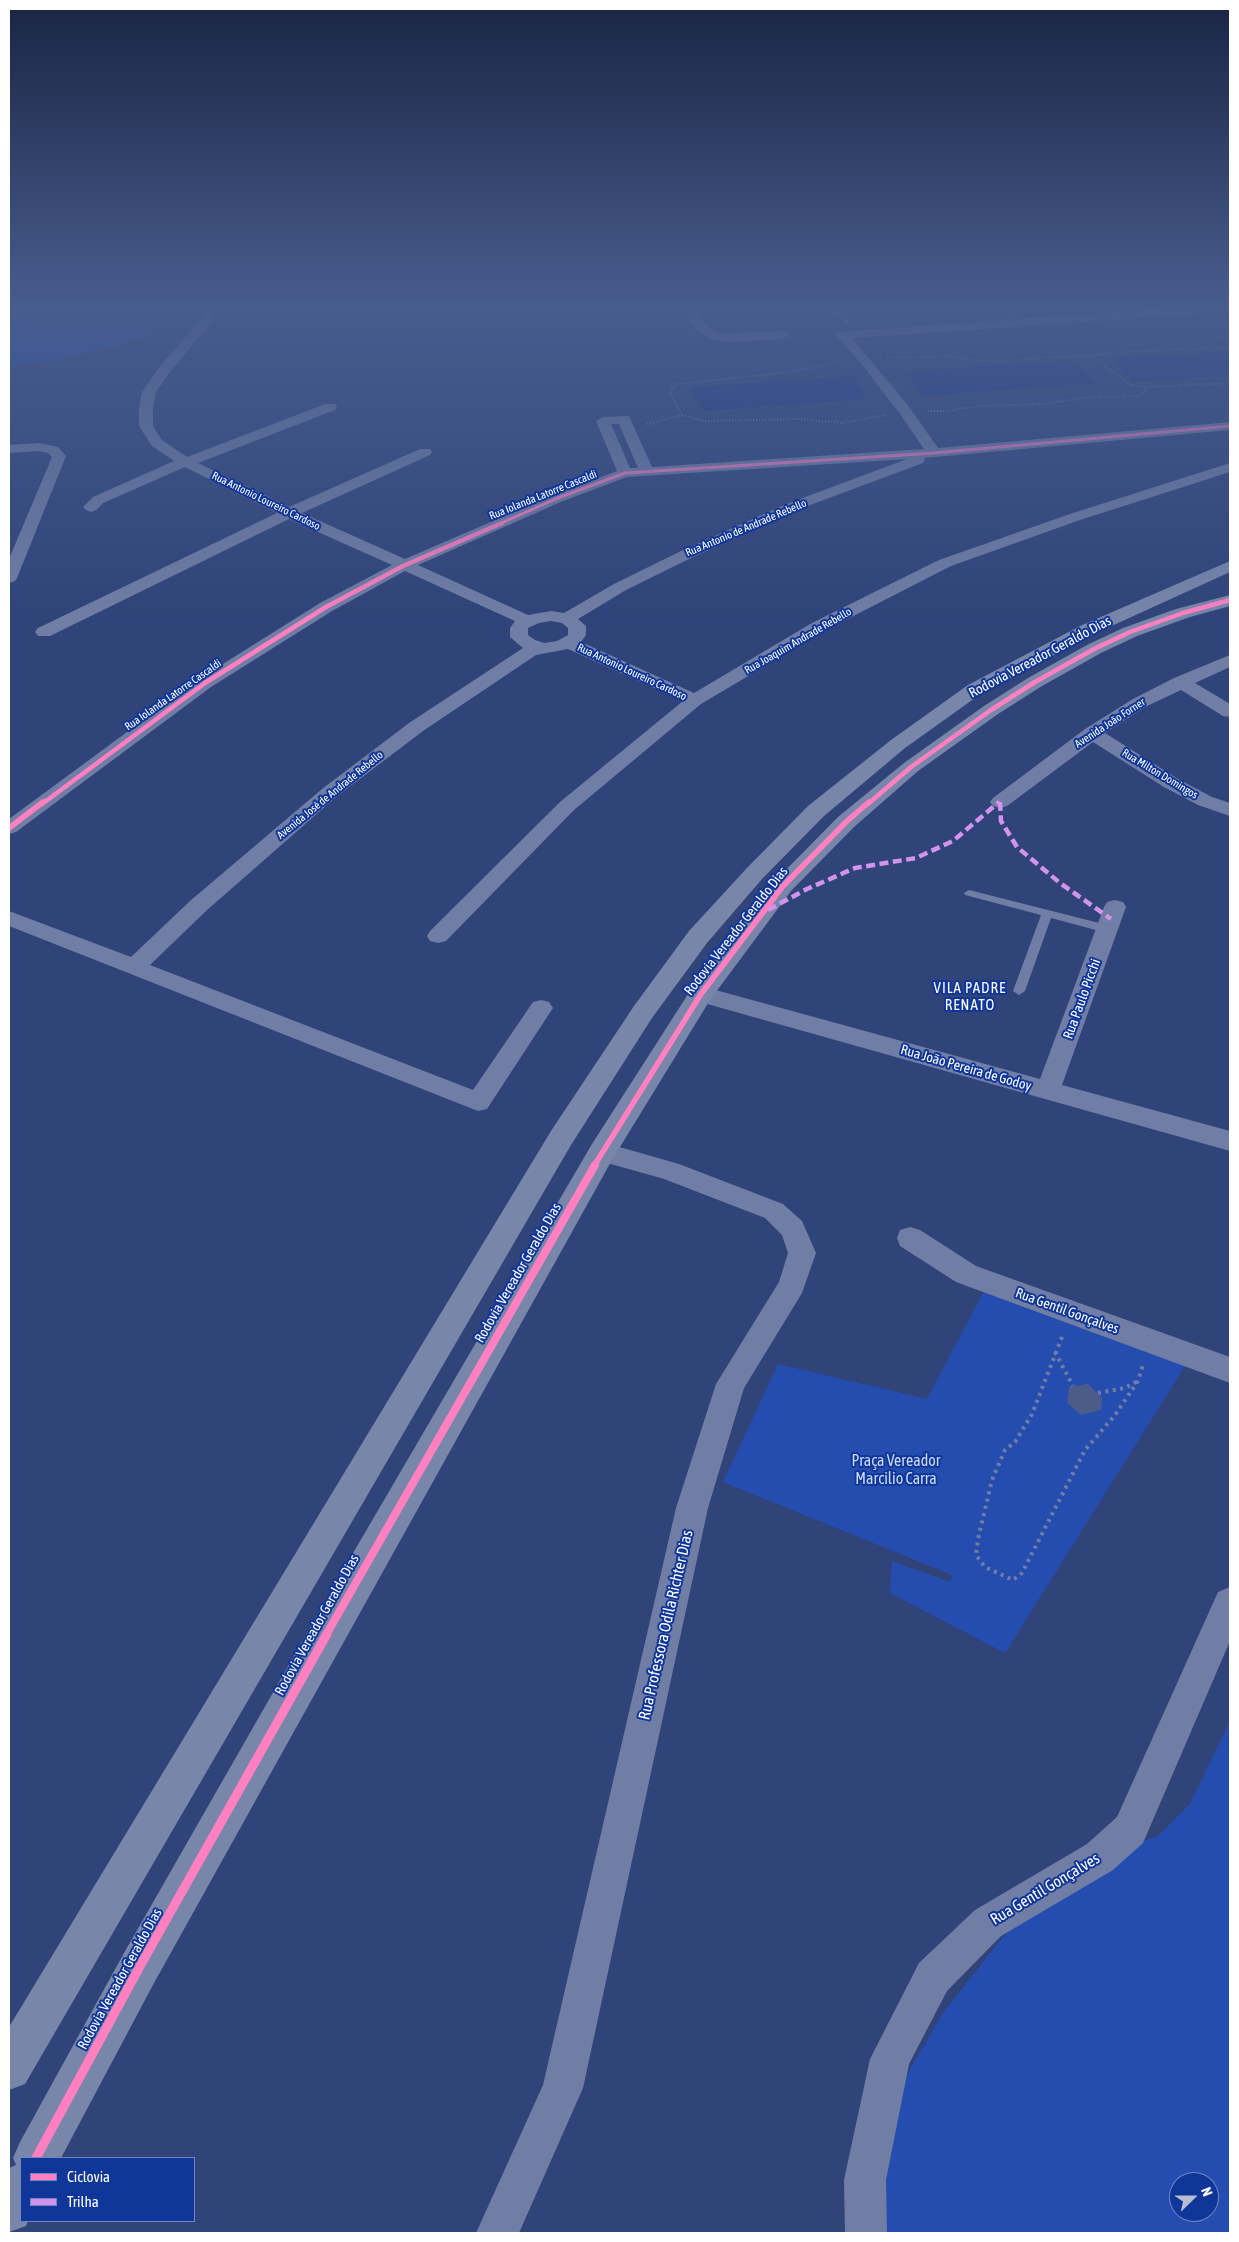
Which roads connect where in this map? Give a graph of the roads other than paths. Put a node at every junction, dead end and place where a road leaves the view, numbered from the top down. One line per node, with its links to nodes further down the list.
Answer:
1 (146, 412): 8 (street, Rua Antonio Loureiro Cardoso)
2 (318, 412): 8 (street)
3 (905, 412): 7 (street)
4 (1230, 426): 7 (street, Rua Iolanda Latorre Cascaldi)
5 (9, 449): 14 (street)
6 (425, 452): 13 (street)
7 (934, 453): 10 (street, Rua Iolanda Latorre Cascaldi); 20 (street, Rua Antonio de Andrade Rebello)
8 (185, 462): 12 (street); 13 (street, Rua Antonio Loureiro Cardoso)
9 (1230, 467): 27 (street, Rua Joaquim Andrade Rebello)
10 (647, 472): 11 (street, Rua Iolanda Latorre Cascaldi); 11 (street)
11 (625, 473): 16 (street, Rua Iolanda Latorre Cascaldi)
12 (91, 507)
13 (289, 513): 16 (street, Rua Antonio Loureiro Cardoso); 22 (street)
14 (25, 539): 15 (street); 18 (street)
15 (9, 541)
16 (403, 566): 21 (street, Rua Antonio Loureiro Cardoso); 32 (street, Rua Iolanda Latorre Cascaldi)
17 (1230, 566): 49 (main road, Rodovia Vereador Geraldo Dias)
18 (9, 578)
19 (1230, 600): 41 (main road, Rodovia Vereador Geraldo Dias)
20 (567, 619): 21 (street); 23 (street)
21 (523, 629): 24 (street, Rua Antonio Loureiro Cardoso); 39 (street, Avenida José de Andrade Rebello)
22 (44, 632)
23 (568, 643): 24 (street, Avenida José de Andrade Rebello); 27 (street, Rua Antonio Loureiro Cardoso)
24 (544, 648): 39 (street, Avenida José de Andrade Rebello)
25 (1230, 660): 26 (street, Avenida João Forner)
26 (1180, 682): 28 (street); 29 (street, Avenida João Forner)
27 (695, 700): 38 (street, Rua Joaquim Andrade Rebello)
28 (1230, 712)
29 (1092, 733): 30 (street, Avenida João Forner); 31 (street, Rua Milton Domingos)
30 (1000, 802)
31 (1230, 810)
32 (9, 828)
33 (969, 892): 35 (lane)
34 (1115, 907): 37 (street, Rua Paulo Picchi)
35 (1047, 913): 37 (lane); 40 (lane)
36 (9, 918): 39 (street)
37 (1107, 929): 43 (street, Rua Paulo Picchi)
38 (438, 936)
39 (126, 964): 42 (street)
40 (1019, 991)
41 (702, 994): 43 (street, Rua João Pereira de Godoy); 45 (main road, Rodovia Vereador Geraldo Dias)
42 (541, 1008)
43 (1048, 1091): 44 (street, Rua João Pereira de Godoy)
44 (1230, 1141)
45 (602, 1152): 50 (main road, Rodovia Vereador Geraldo Dias); 53 (street, Rua Professora Odila Richter Dias)
46 (910, 1238): 47 (street, Rua Gentil Gonçalves)
47 (1230, 1370)
48 (1230, 1603): 54 (street, Rua Gentil Gonçalves)
49 (9, 2068)
50 (37, 2157)
51 (20, 2188): 52 (main road)
52 (9, 2209)
53 (497, 2233)
54 (866, 2233)

